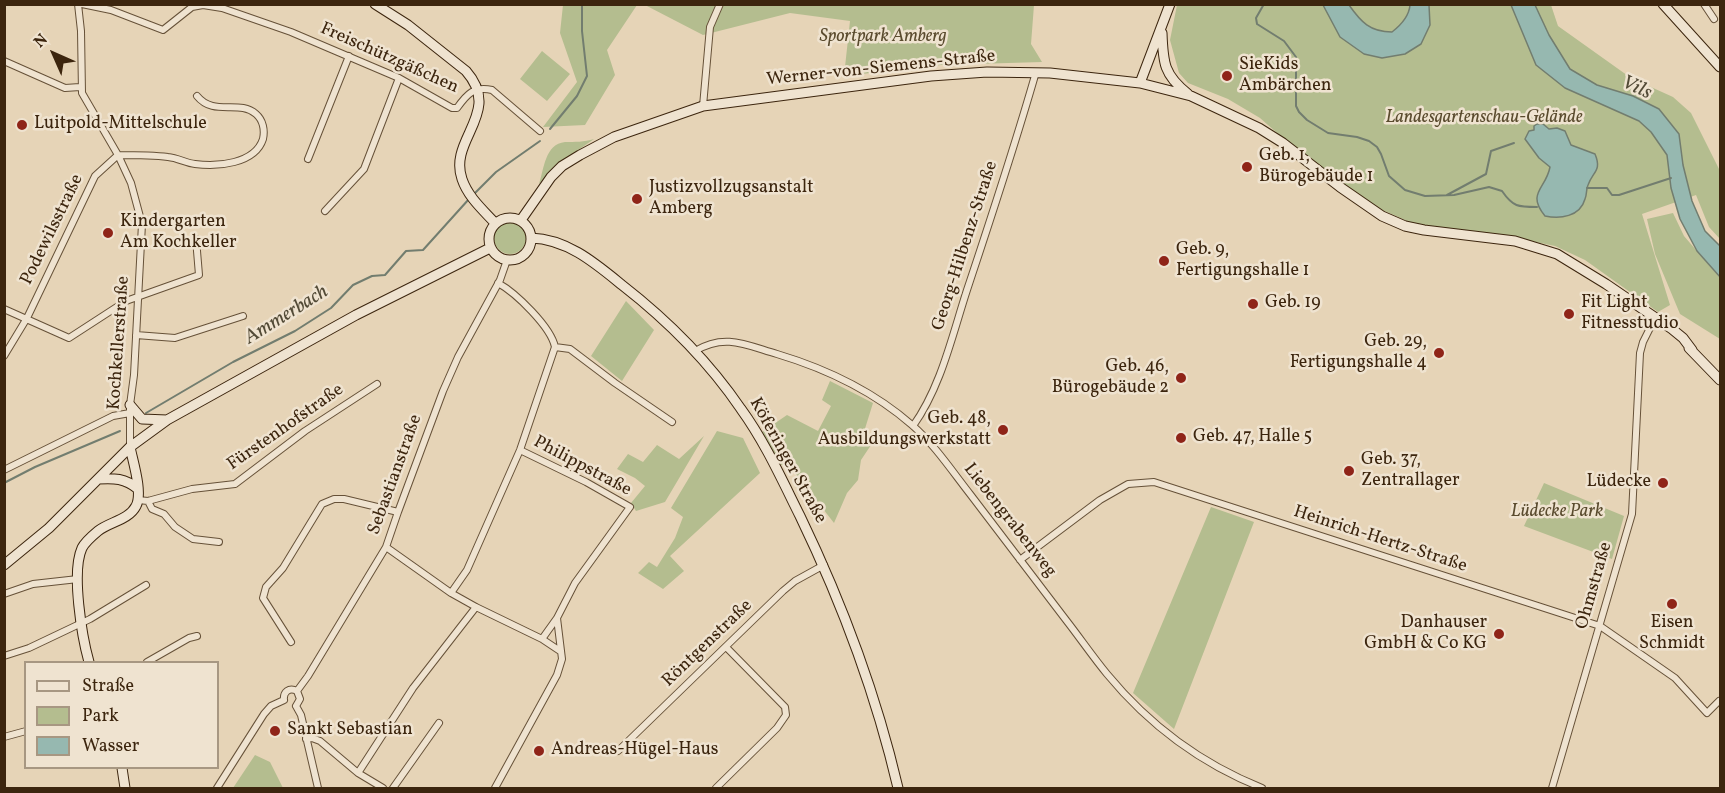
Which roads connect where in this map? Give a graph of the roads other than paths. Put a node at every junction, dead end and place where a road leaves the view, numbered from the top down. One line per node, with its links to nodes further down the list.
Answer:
1 (80, 4): 9 (street, Freischützgäßchen); 15 (street, Kochkellerstraße)
2 (375, 4): 16 (street)
3 (720, 4): 19 (street)
4 (1170, 4): 8 (street)
5 (1663, 4): 11 (street)
6 (1704, 4): 7 (street)
7 (1714, 19)
8 (1161, 28): 14 (street); 18 (street)
9 (349, 56): 13 (street, Freischützgäßchen); 22 (street)
10 (4, 61): 15 (street)
11 (1720, 67)
12 (1036, 72): 14 (street, Werner-von-Siemens-Straße); 19 (street, Werner-von-Siemens-Straße); 45 (street, Georg-Hilbenz-Straße)
13 (399, 78): 16 (street, Freischützgäßchen); 23 (street)
14 (1140, 83): 18 (street, Werner-von-Siemens-Straße)
15 (80, 87): 21 (street, Kochkellerstraße)
16 (478, 89): 20 (street); 25 (street)
17 (197, 96): 21 (street)
18 (1191, 96): 35 (street, Werner-von-Siemens-Straße)
19 (704, 106): 24 (street, Werner-von-Siemens-Straße)
20 (540, 131)
21 (118, 155): 31 (street, Kochkellerstraße); 34 (street, Podewilsstraße)
22 (308, 159)
23 (325, 211)
24 (521, 220): 25 (street); 26 (street)
25 (495, 223): 28 (street)
26 (531, 238): 29 (street); 38 (street, Köferinger Straße)
27 (196, 239): 31 (street)
28 (490, 248): 29 (street); 43 (street)
29 (507, 260): 30 (street, Sebastianstraße)
30 (498, 283): 37 (street); 52 (street, Sebastianstraße)
31 (139, 296): 34 (street); 36 (street, Kochkellerstraße)
32 (4, 309): 34 (street)
33 (243, 316): 36 (street)
34 (27, 318): 39 (street, Podewilsstraße)
35 (1659, 321): 40 (street, Werner-von-Siemens-Straße); 65 (street, Ohmstraße)
36 (136, 335): 42 (street, Kochkellerstraße)
37 (555, 347): 44 (street); 47 (street)
38 (695, 351): 45 (street, Liebengrabenweg); 57 (street, Köferinger Straße)
39 (4, 356)
40 (1720, 380)
41 (377, 384): 51 (street, Fürstenhofstraße)
42 (130, 409): 43 (street); 46 (street, Kochkellerstraße); 48 (street)
43 (166, 420): 46 (street)
44 (672, 422)
45 (913, 426): 55 (street, Liebengrabenweg)
46 (130, 447): 49 (street); 50 (street)
47 (520, 450): 60 (street); 63 (street, Philippstraße)
48 (4, 470)
49 (98, 478): 50 (street); 56 (street)
50 (138, 489): 51 (street)
51 (143, 500): 53 (street); 58 (street)
52 (398, 512): 54 (street, Sebastianstraße); 68 (street)
53 (219, 542)
54 (386, 547): 60 (street); 74 (street, Sebastianstraße)
55 (1020, 560): 65 (street, Heinrich-Hertz-Straße); 93 (street, Liebengrabenweg)
56 (4, 565)
57 (824, 565): 69 (street, Röntgenstraße); 92 (street, Köferinger Straße)
58 (78, 579): 61 (street); 64 (street)
59 (146, 585): 64 (street)
60 (451, 593): 62 (street)
61 (4, 594)
62 (476, 607): 67 (street); 84 (street)
63 (557, 618): 67 (street); 70 (street)
64 (82, 622): 71 (street); 72 (street)
65 (1600, 626): 76 (street, Heinrich-Hertz-Straße); 94 (street, Ohmstraße)
66 (197, 636): 73 (street)
67 (542, 639): 70 (street)
68 (291, 642)
69 (726, 647): 82 (street, Röntgenstraße); 91 (street)
70 (560, 651): 90 (street)
71 (4, 656)
72 (88, 661)
73 (150, 661)
74 (297, 691): 75 (street); 77 (street)
75 (284, 700): 77 (street); 86 (street)
76 (1719, 701)
77 (296, 706): 81 (street)
78 (439, 723): 89 (street)
79 (24, 732): 80 (street)
80 (4, 737)
81 (306, 739): 84 (street); 87 (street)
82 (618, 751)
83 (122, 769): 85 (street)
84 (358, 773): 88 (street)
85 (125, 789)
86 (217, 789)
87 (318, 789)
88 (383, 789)
89 (393, 789)
90 (495, 789)
91 (716, 789)
92 (898, 789)
93 (1262, 789)
94 (1552, 789)

